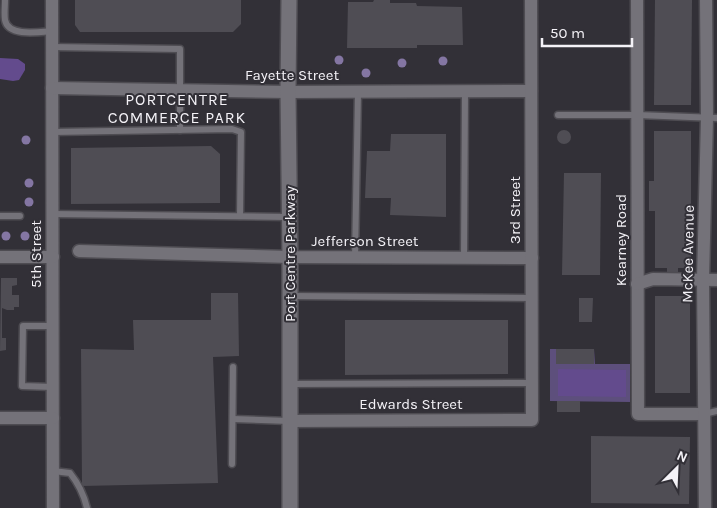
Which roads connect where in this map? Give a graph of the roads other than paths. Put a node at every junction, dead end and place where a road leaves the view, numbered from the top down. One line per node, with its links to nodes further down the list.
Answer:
1 (5, 0): 7 (lane)
2 (52, 0): 7 (street, 5th Street)
3 (289, 0): 13 (main road, Port Centre Parkway)
4 (531, 0): 12 (street, 3rd Street)
5 (637, 0): 16 (street, Kearney Road)
6 (706, 0): 17 (street, McKee Avenue)
7 (52, 31): 8 (street, 5th Street)
8 (52, 47): 9 (street, 5th Street); 10 (lane)
9 (52, 88): 10 (street, Fayette Street); 19 (street, 5th Street)
10 (180, 90): 13 (street, Fayette Street); 18 (lane)
11 (465, 91): 12 (street, Fayette Street); 14 (street, Fayette Street); 30 (lane)
12 (532, 91): 31 (street, 3rd Street)
13 (288, 92): 14 (street, Fayette Street); 24 (main road, Port Centre Parkway)
14 (358, 92): 29 (lane)
15 (558, 115): 16 (lane)
16 (637, 115): 17 (lane); 34 (street, Kearney Road)
17 (712, 118): 32 (street, McKee Avenue)
18 (180, 130): 19 (lane); 23 (lane)
19 (52, 132): 20 (street, 5th Street)
20 (52, 214): 23 (lane); 27 (street, 5th Street)
21 (0, 216): 22 (lane)
22 (20, 216)
23 (240, 216): 24 (lane)
24 (290, 217): 28 (main road, Port Centre Parkway)
25 (79, 251): 28 (street, Jefferson Street)
26 (0, 257): 27 (street)
27 (53, 257): 37 (street, 5th Street)
28 (290, 257): 29 (street, Jefferson Street); 35 (main road, Port Centre Parkway)
29 (355, 258): 30 (street, Jefferson Street)
30 (464, 258): 31 (street, Jefferson Street)
31 (532, 258): 36 (street, 3rd Street)
32 (703, 279): 33 (street); 34 (street); 42 (street, McKee Avenue)
33 (717, 280)
34 (638, 284): 42 (street, Kearney Road)
35 (290, 296): 36 (lane); 40 (main road, Port Centre Parkway)
36 (532, 298): 39 (street, 3rd Street)
37 (53, 326): 41 (street, 5th Street); 41 (lane)
38 (233, 367): 45 (lane)
39 (532, 383): 40 (lane); 46 (street, 3rd Street)
40 (290, 384): 47 (main road, Port Centre Parkway)
41 (53, 387): 44 (street, 5th Street)
42 (711, 413): 53 (street, McKee Avenue)
43 (0, 418): 44 (street)
44 (53, 418): 49 (street, 5th Street)
45 (233, 419): 47 (lane); 48 (lane)
46 (532, 420): 47 (street, Edwards Street)
47 (290, 421): 52 (main road, Port Centre Parkway)
48 (232, 464)
49 (53, 471): 50 (street, 5th Street); 51 (lane)
50 (53, 508)
51 (87, 508)
52 (290, 508)
53 (705, 508)

